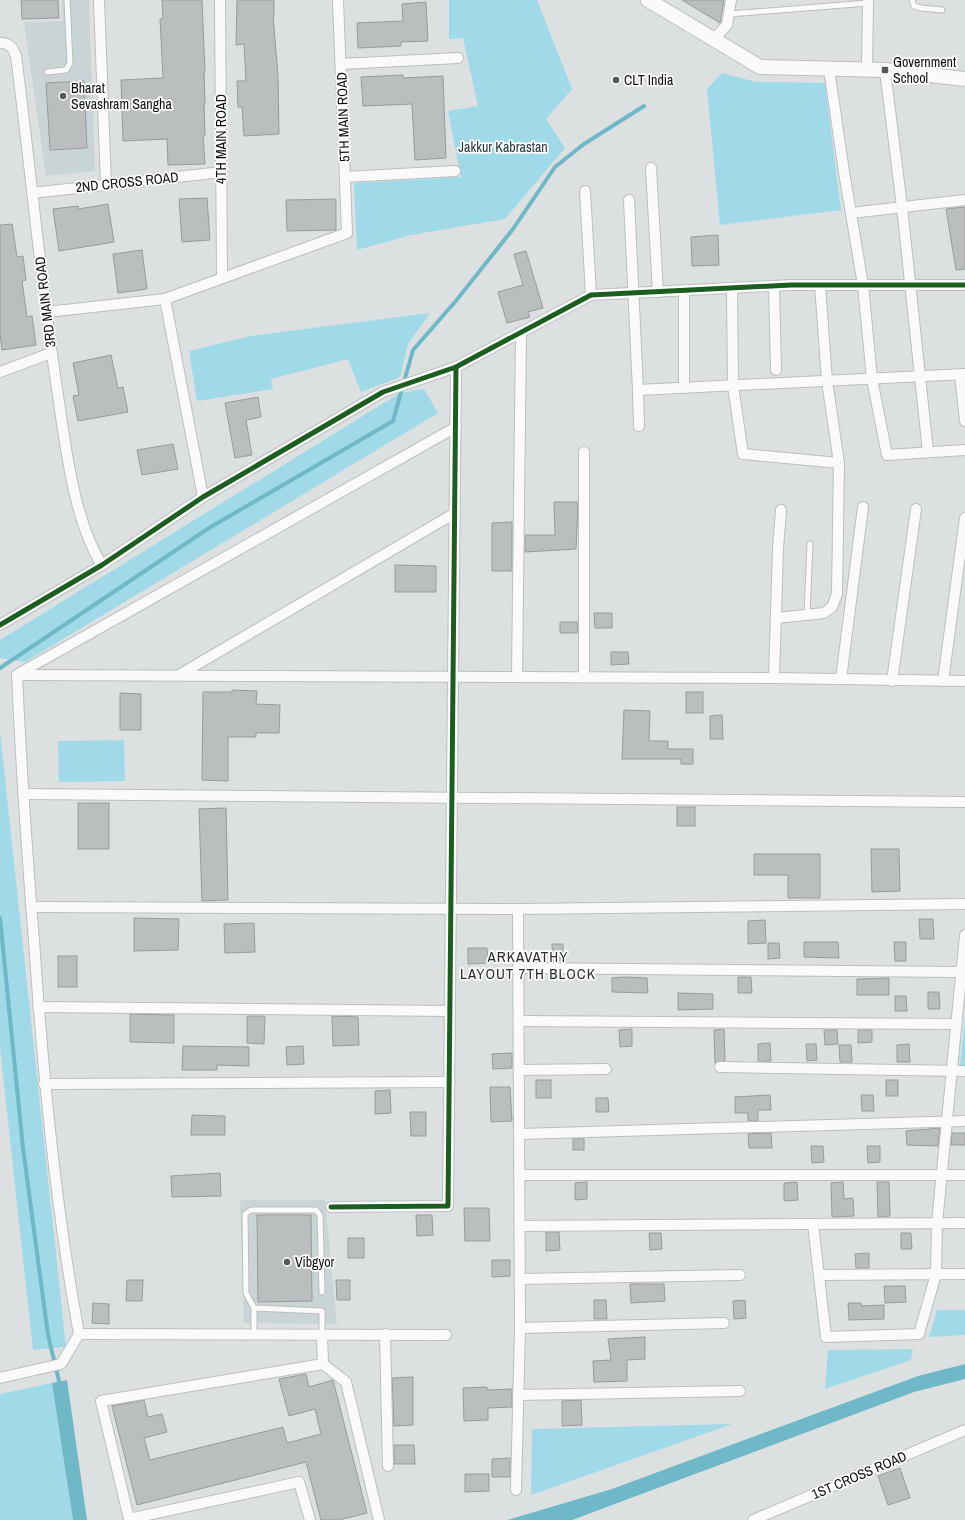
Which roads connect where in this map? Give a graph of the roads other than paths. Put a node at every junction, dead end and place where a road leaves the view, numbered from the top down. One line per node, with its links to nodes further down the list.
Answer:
1 (67, 0): 18 (lane)
2 (99, 0): 24 (street)
3 (220, 0): 22 (street, 4TH MAIN ROAD)
4 (338, 0): 14 (street, 5TH MAIN ROAD)
5 (648, 0): 11 (street)
6 (731, 0): 10 (street)
7 (912, 0): 9 (lane)
8 (868, 2): 10 (lane); 16 (street)
9 (942, 10)
10 (728, 14): 11 (street)
11 (714, 39): 15 (street)
12 (0, 43): 26 (street, 3RD MAIN ROAD)
13 (458, 58): 14 (street)
14 (341, 64): 23 (street, 5TH MAIN ROAD)
15 (829, 69): 16 (street); 30 (street)
16 (867, 70): 17 (street)
17 (885, 70): 19 (street); 29 (street)
18 (47, 72)
19 (965, 79)
20 (650, 168): 39 (street)
21 (455, 171): 23 (street)
22 (222, 172): 24 (street, 2ND CROSS ROAD); 31 (street, 4TH MAIN ROAD)
23 (345, 177): 31 (street, 5TH MAIN ROAD)
24 (106, 185): 26 (street, 2ND CROSS ROAD)
25 (585, 191): 41 (street)
26 (32, 193): 43 (street, 3RD MAIN ROAD)
27 (629, 200): 40 (street)
28 (965, 200): 29 (street)
29 (902, 207): 30 (street); 34 (street)
30 (851, 213): 33 (street)
31 (222, 278): 42 (street)
32 (820, 285): 33 (street); 36 (street); 52 (street)
33 (863, 285): 34 (street); 51 (street)
34 (909, 285): 35 (street); 50 (street)
35 (965, 285)
36 (774, 286): 37 (street); 47 (street)
37 (732, 288): 38 (street); 53 (street)
38 (684, 291): 39 (street); 54 (street)
39 (658, 292): 40 (street)
40 (632, 293): 41 (street); 55 (street)
41 (591, 295): 44 (street)
42 (165, 299): 43 (street); 63 (street)
43 (47, 312): 45 (street, 3RD MAIN ROAD)
44 (521, 332): 46 (street); 77 (street)
45 (52, 353): 48 (street); 70 (street, 3RD MAIN ROAD)
46 (456, 366): 58 (street); 63 (street)
47 (776, 370)
48 (0, 372)
49 (962, 374): 50 (street); 56 (street)
50 (920, 376): 51 (street); 61 (street)
51 (872, 379): 52 (street); 61 (street)
52 (827, 381): 53 (street); 62 (street)
53 (733, 386): 54 (street); 62 (street)
54 (684, 388): 55 (street)
55 (638, 390): 57 (street)
56 (965, 422)
57 (639, 426)
58 (456, 427): 67 (street); 74 (street)
59 (965, 450): 61 (street)
60 (584, 452): 78 (street)
61 (928, 452)
62 (839, 464): 71 (street)
63 (204, 497): 70 (street)
64 (863, 507): 80 (street)
65 (916, 509): 81 (street)
66 (782, 510): 72 (street)
67 (455, 513): 75 (street); 76 (street)
68 (965, 518): 82 (street)
69 (810, 544): 71 (lane)
70 (102, 565): 73 (street)
71 (806, 614): 72 (street)
72 (777, 618): 79 (street)
73 (0, 625)
74 (16, 675): 75 (street); 84 (street)
75 (178, 676): 76 (street)
76 (453, 677): 77 (street); 85 (street)
77 (517, 677): 78 (street)
78 (584, 677): 79 (street)
79 (774, 678): 80 (street)
80 (841, 679): 81 (street)
81 (892, 681): 82 (street)
82 (943, 681): 83 (street)
83 (965, 681)
84 (22, 794): 85 (street); 88 (street)
85 (452, 797): 86 (street); 89 (street)
86 (965, 802)
87 (965, 904): 90 (street)
88 (31, 907): 89 (street); 94 (street)
89 (451, 909): 90 (street); 95 (street)
90 (518, 909): 92 (street)
91 (965, 935): 93 (street)
92 (518, 968): 93 (street); 96 (street)
93 (961, 972): 97 (street)
94 (38, 1007): 95 (street); 104 (street)
95 (450, 1011): 103 (street)
96 (519, 1021): 97 (street); 100 (street)
97 (956, 1024): 101 (street)
98 (720, 1067): 101 (street)
99 (606, 1069): 100 (street)
100 (519, 1070): 107 (street)
101 (952, 1070): 102 (street); 105 (street)
102 (965, 1071)
103 (450, 1082): 104 (street); 111 (street)
104 (44, 1084): 125 (street)
105 (947, 1121): 106 (street); 107 (street); 109 (street)
106 (965, 1121)
107 (519, 1134): 108 (street)
108 (519, 1175): 109 (street); 115 (street)
109 (942, 1175): 110 (street); 112 (street)
110 (965, 1175)
111 (331, 1207)
112 (937, 1223): 113 (street); 114 (street); 116 (street)
113 (965, 1223)
114 (813, 1224): 115 (street); 119 (street)
115 (520, 1226): 120 (street)
116 (936, 1274): 117 (street); 119 (street); 119 (street)
117 (965, 1274)
118 (740, 1275): 120 (street)
119 (819, 1275)
120 (520, 1279): 124 (street)
121 (322, 1292): 122 (lane)
122 (254, 1308): 126 (lane); 127 (lane)
123 (724, 1323): 124 (street)
124 (520, 1328): 133 (street)
125 (79, 1334): 126 (street); 131 (street)
126 (254, 1334): 127 (street)
127 (322, 1334): 128 (street); 130 (street)
128 (385, 1334): 129 (street); 135 (street)
129 (446, 1334)
130 (323, 1364): 137 (street); 138 (street)
131 (0, 1378)
132 (740, 1391): 133 (street)
133 (518, 1395): 136 (street)
134 (965, 1430): 139 (street, 1ST CROSS ROAD)
135 (388, 1466)
136 (516, 1490)
137 (310, 1520)
138 (379, 1520)
139 (753, 1520)

